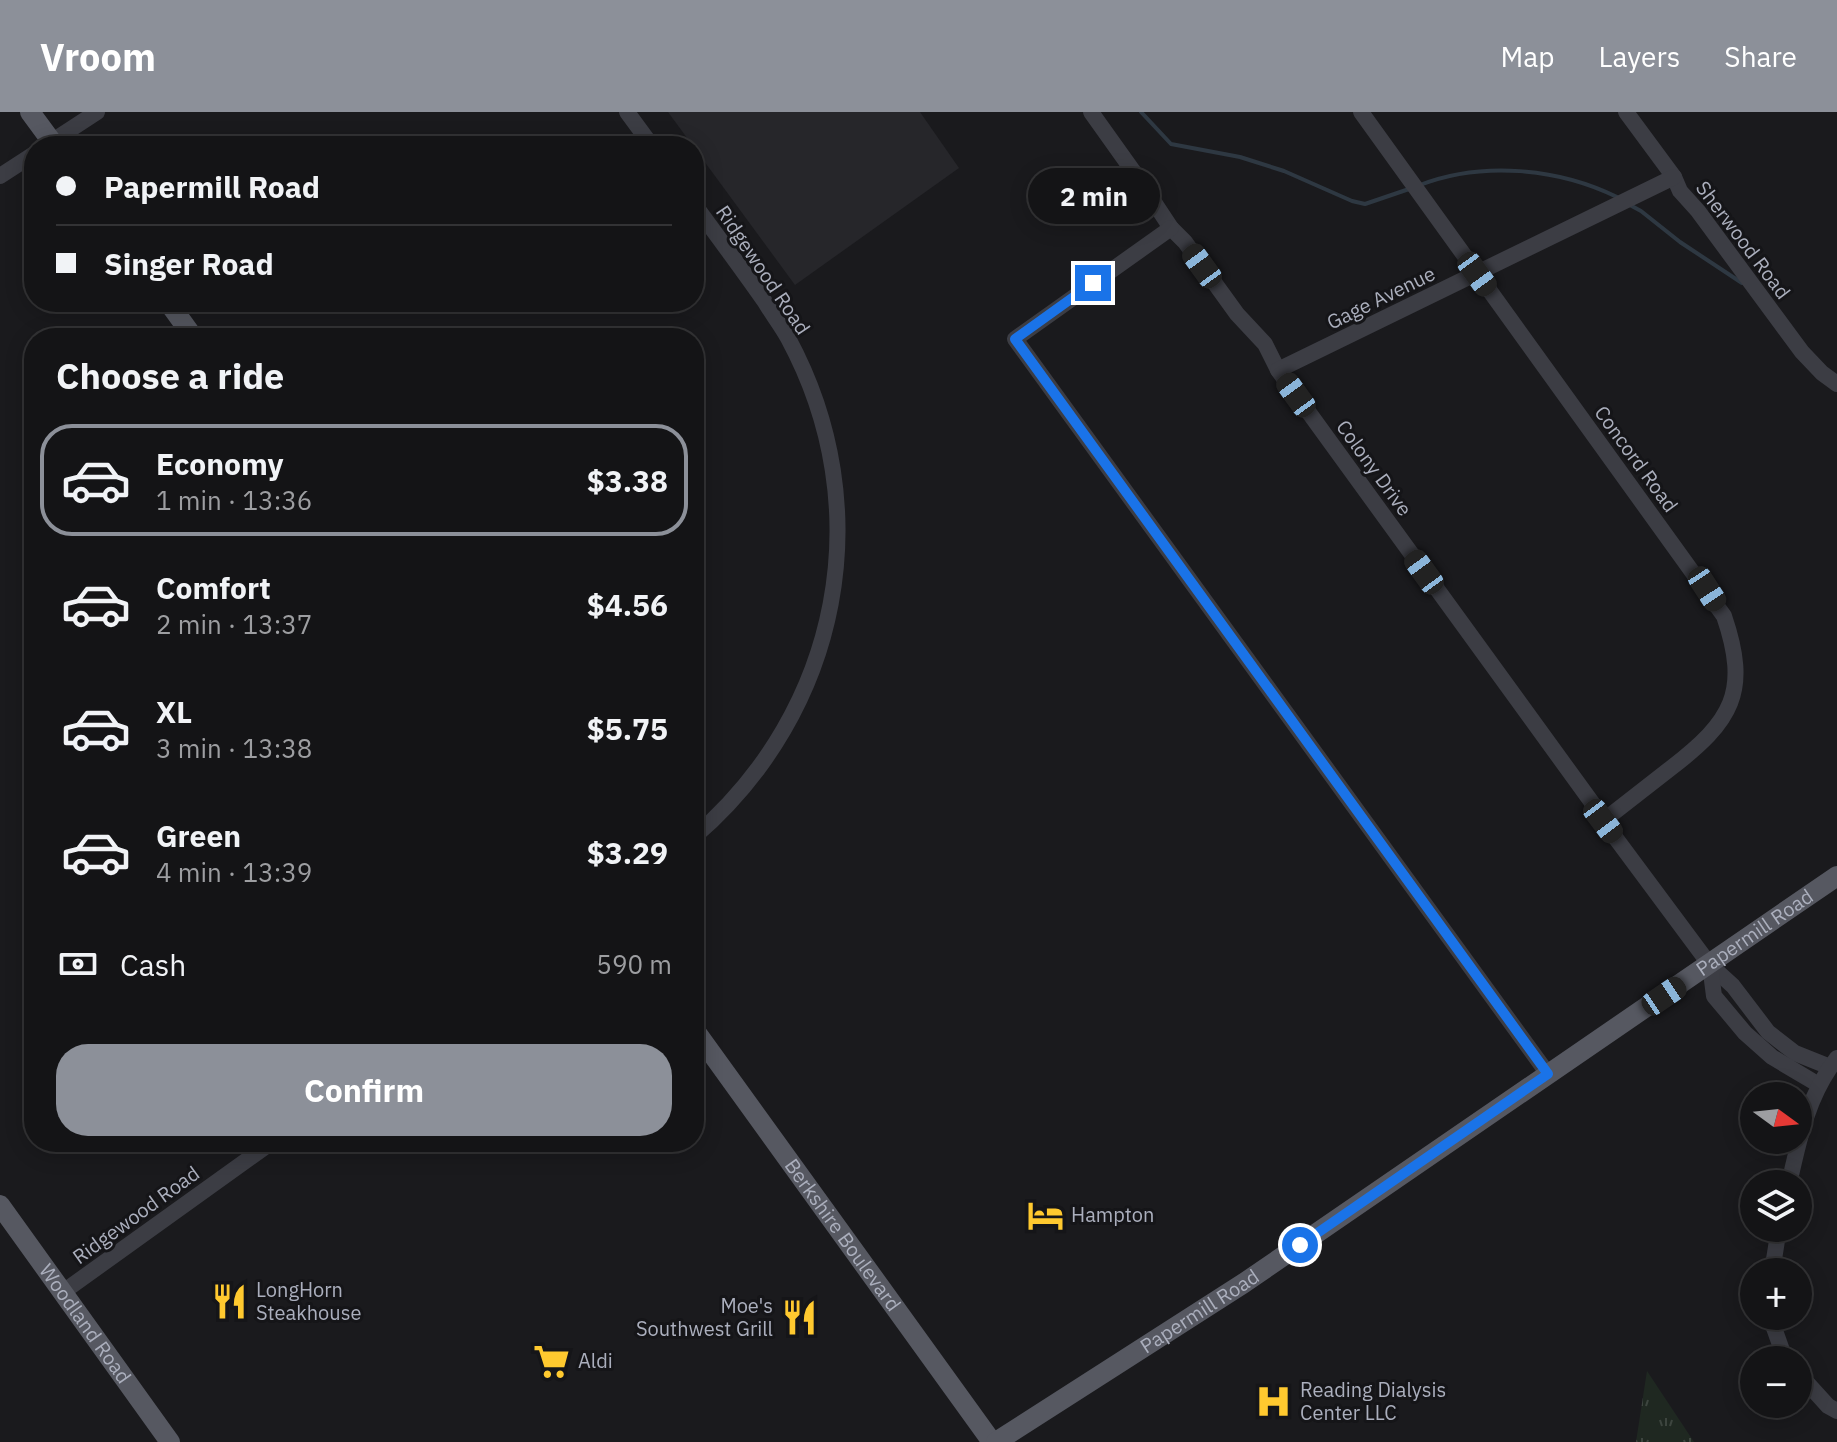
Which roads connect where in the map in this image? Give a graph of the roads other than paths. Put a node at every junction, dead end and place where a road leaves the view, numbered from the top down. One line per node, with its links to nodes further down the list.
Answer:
1 (30, 112): 7 (main road)
2 (97, 112): 8 (street)
3 (627, 112): 9 (street)
4 (1091, 112): 14 (street, Colony Drive)
5 (1361, 112): 15 (street, Concord Road)
6 (1626, 112): 12 (street, Sherwood Road)
7 (45, 136)
8 (64, 136)
9 (645, 136)
10 (24, 160): 11 (street)
11 (0, 176)
12 (1674, 177): 15 (street, Gage Avenue); 17 (street, Sherwood Road)
13 (704, 218): 19 (street, Ridgewood Road)
14 (1171, 228): 16 (street, Colony Drive); 24 (street)
15 (1477, 274): 16 (street, Gage Avenue); 18 (street, Concord Road)
16 (1278, 370): 18 (street, Colony Drive)
17 (1837, 384)
18 (1603, 821): 21 (street, Colony Drive)
19 (704, 828)
20 (1837, 876): 21 (main road, Papermill Road)
21 (1710, 965): 23 (street, Colony Drive); 24 (main road, Papermill Road); 25 (street, Colony Drive)
22 (704, 1043): 33 (main road, Berkshire Boulevard)
23 (1833, 1063): 25 (street)
24 (1548, 1074): 33 (main road, Papermill Road)
25 (1819, 1085): 27 (street)
26 (258, 1152): 29 (street, Ridgewood Road)
27 (1792, 1170)
28 (0, 1205): 29 (main road, Woodland Road)
29 (63, 1292): 32 (main road, Woodland Road)
30 (1812, 1388): 31 (street)
31 (1837, 1411)
32 (170, 1442)
33 (994, 1442)

